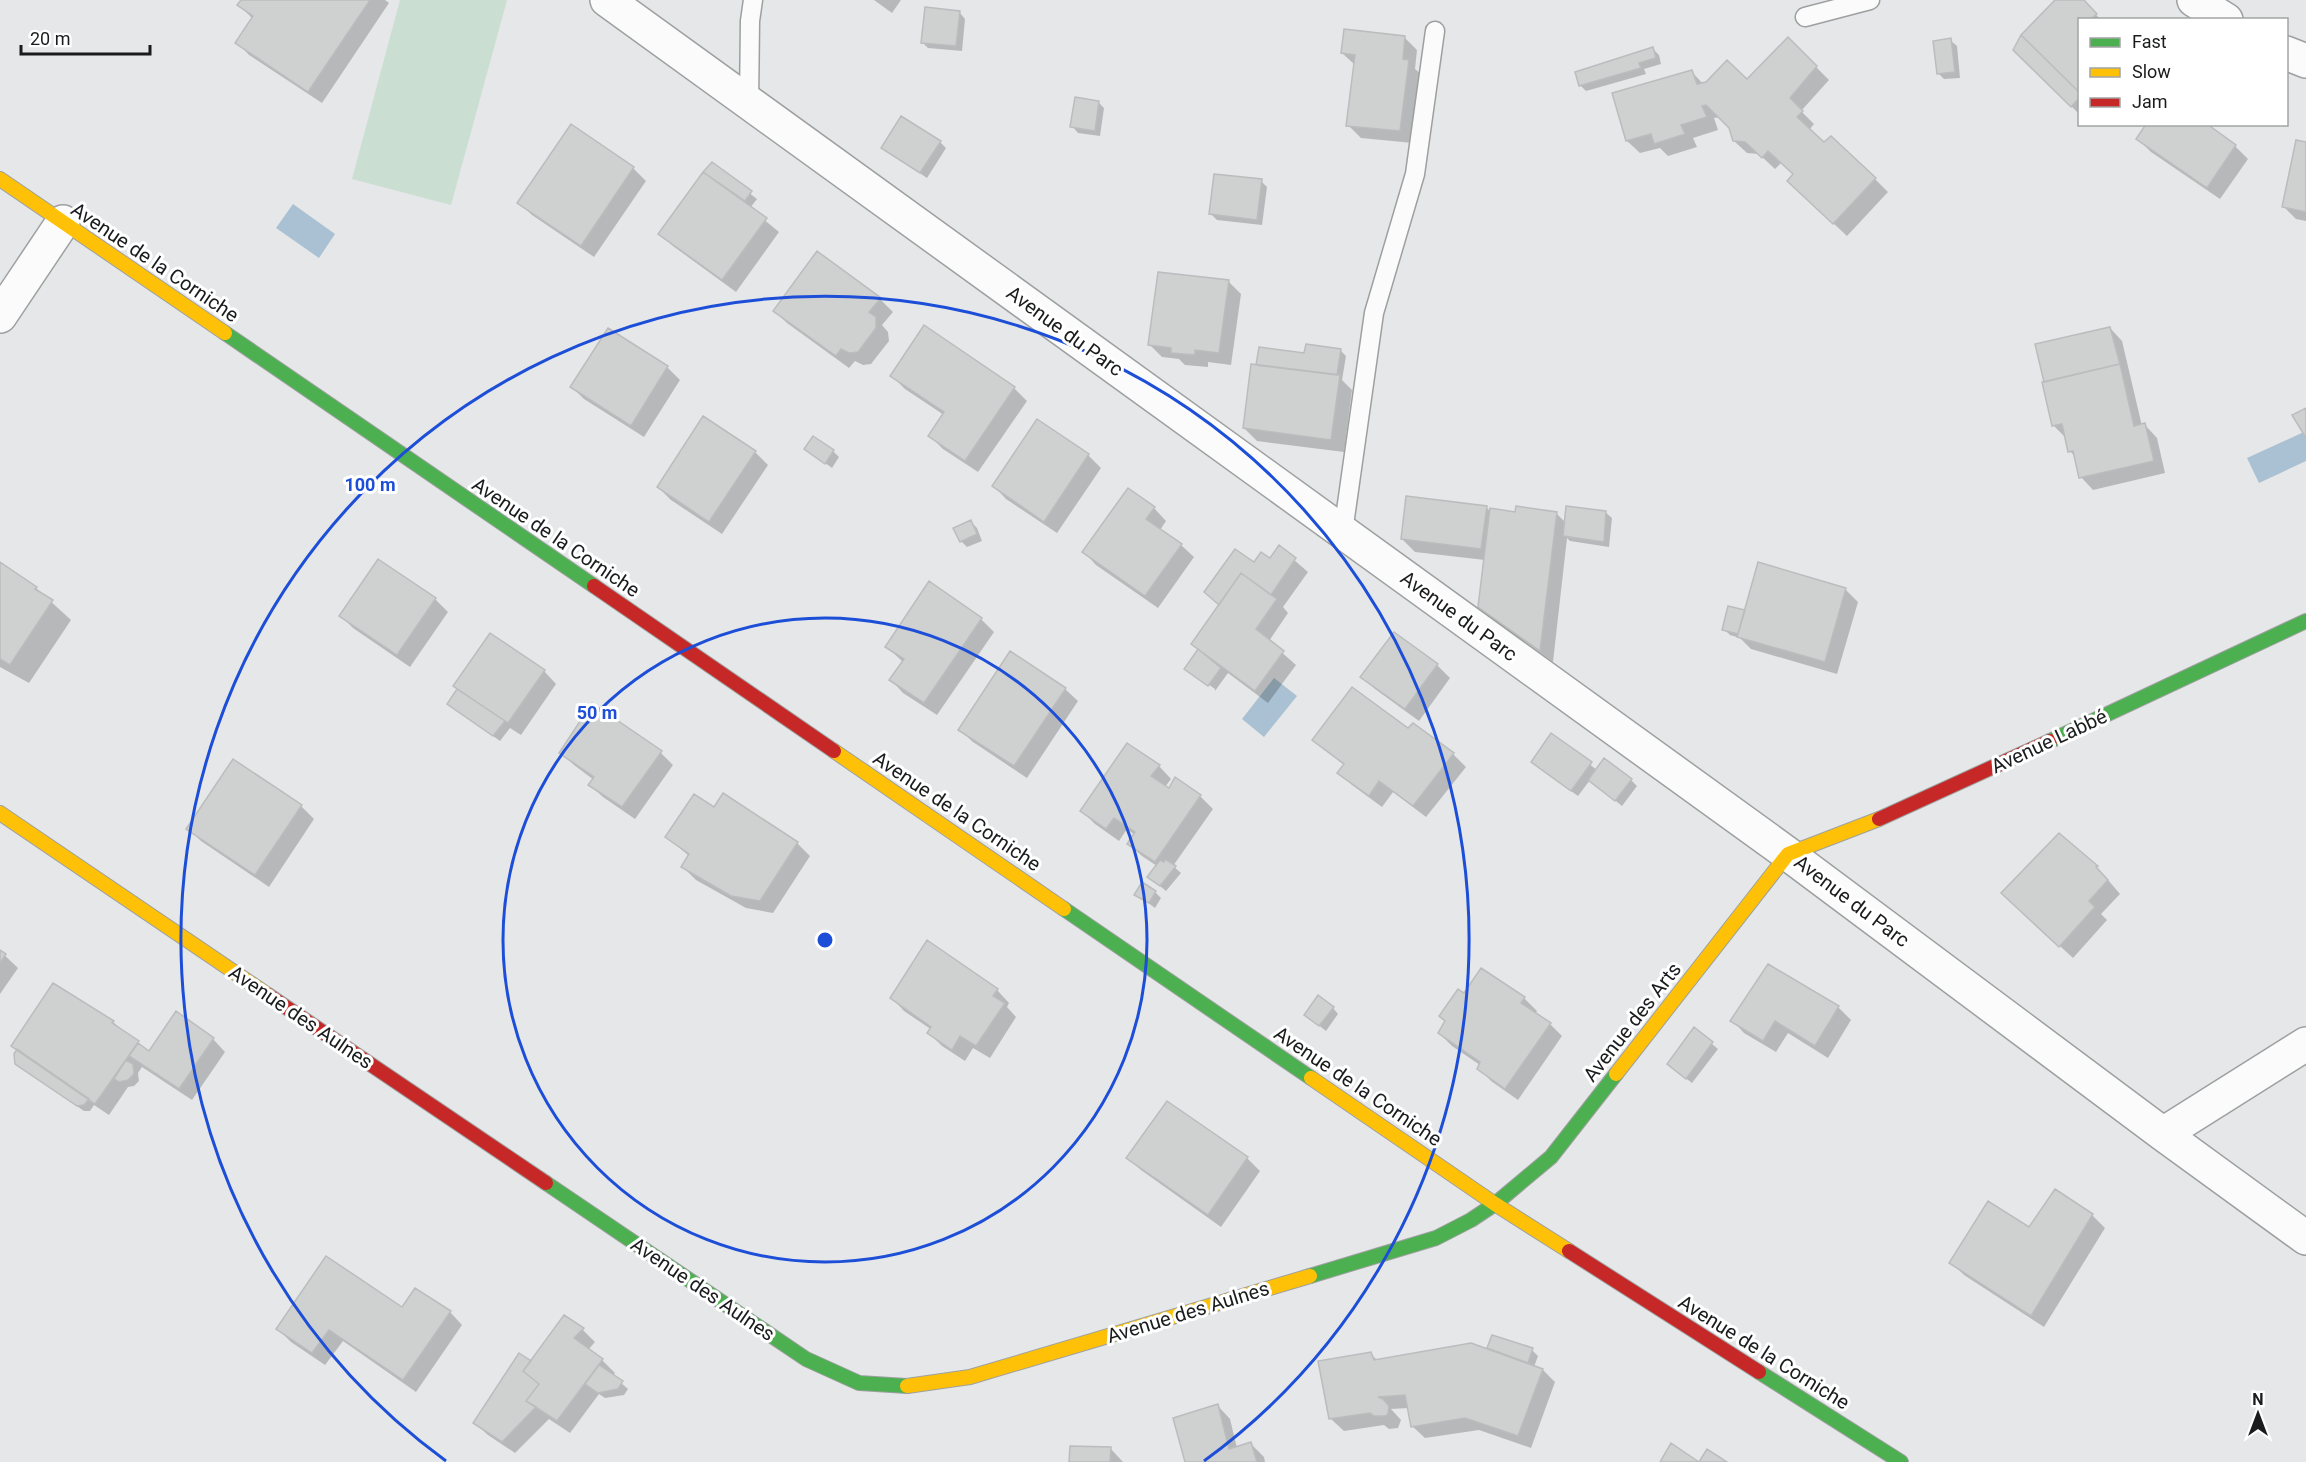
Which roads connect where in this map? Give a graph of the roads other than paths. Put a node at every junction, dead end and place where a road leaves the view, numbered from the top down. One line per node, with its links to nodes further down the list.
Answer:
1 (607, 0): 10 (street, Avenue du Parc)
2 (753, 0): 10 (lane)
3 (1870, 0): 5 (lane)
4 (2194, 0): 6 (street)
5 (1805, 18)
6 (2223, 18)
7 (1435, 31): 14 (lane)
8 (2288, 54): 9 (street)
9 (2306, 61)
10 (749, 103): 14 (street, Avenue du Parc)
11 (0, 179): 12 (street, Avenue de la Corniche)
12 (63, 222): 13 (street); 20 (street, Avenue de la Corniche)
13 (0, 316)
14 (1343, 532): 17 (street, Avenue du Parc)
15 (2306, 621): 17 (street, Avenue Labbé)
16 (0, 813): 20 (street, Avenue des Aulnes)
17 (1788, 854): 19 (street, Avenue du Parc); 20 (street, Avenue des Arts)
18 (2306, 1044): 19 (street)
19 (2163, 1134): 21 (street, Avenue du Parc)
20 (1495, 1204): 22 (street, Avenue de la Corniche)
21 (2306, 1238)
22 (1901, 1462)

